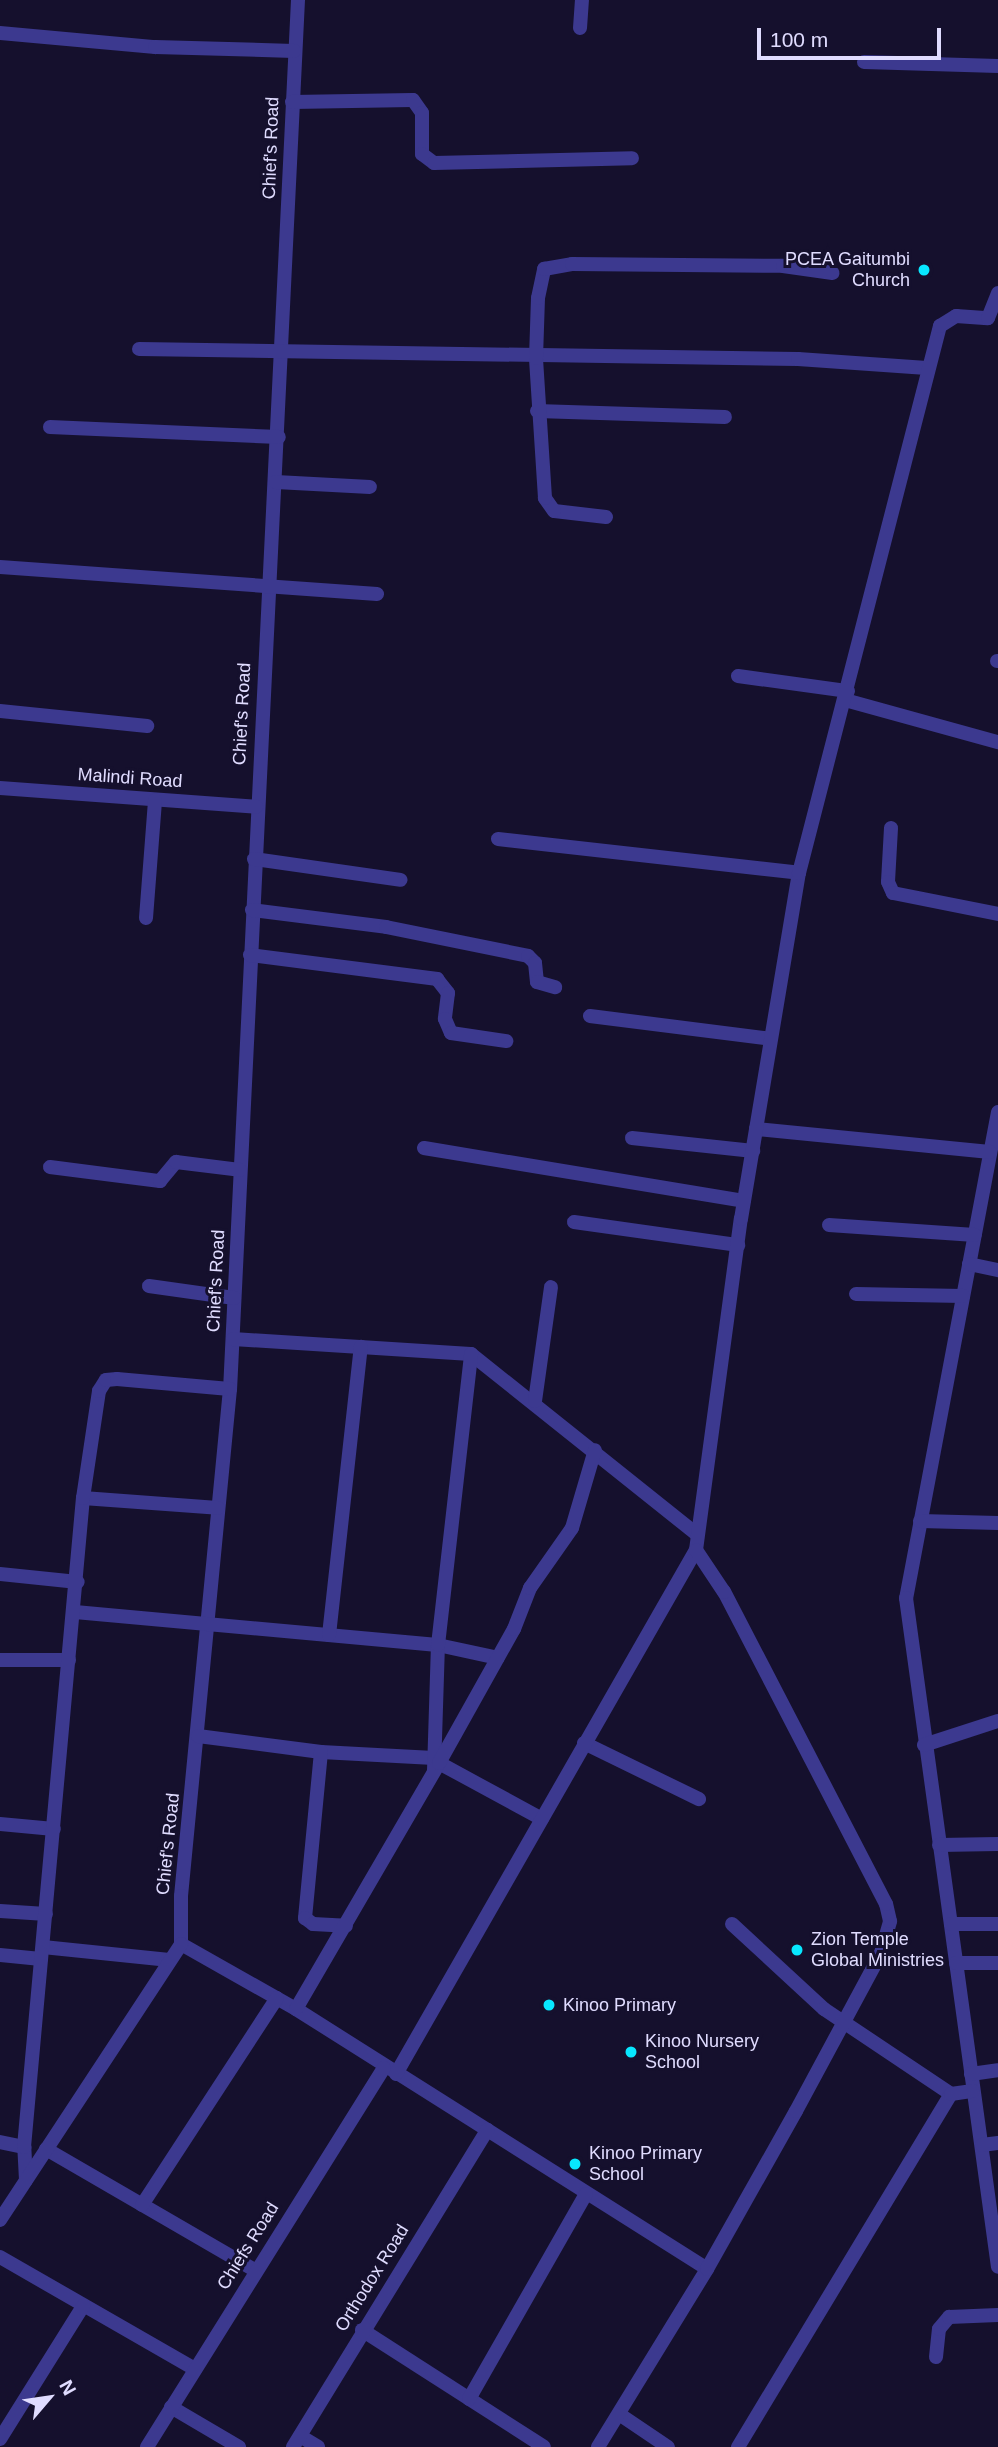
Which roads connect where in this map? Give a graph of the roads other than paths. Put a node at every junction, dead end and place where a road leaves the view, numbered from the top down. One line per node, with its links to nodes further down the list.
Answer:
1 (298, 0): 5 (street, Chief's Road)
2 (582, 0): 3 (street)
3 (580, 28)
4 (0, 33): 5 (street)
5 (294, 51): 8 (street, Chief's Road)
6 (864, 61): 7 (street)
7 (998, 66)
8 (292, 102): 9 (street); 14 (street, Chief's Road)
9 (632, 158)
10 (833, 273): 15 (street)
11 (998, 293): 12 (street)
12 (993, 319): 16 (street)
13 (139, 349): 14 (street)
14 (282, 353): 15 (street); 20 (street, Chief's Road)
15 (536, 358): 16 (street); 17 (street)
16 (927, 368): 28 (street)
17 (537, 411): 18 (street); 23 (street)
18 (725, 417)
19 (50, 428): 20 (street)
20 (279, 437): 21 (street, Chief's Road)
21 (276, 482): 22 (street); 25 (street, Chief's Road)
22 (370, 487)
23 (606, 517)
24 (0, 568): 25 (street)
25 (268, 587): 26 (street); 34 (street, Chief's Road)
26 (377, 594)
27 (738, 676): 28 (street)
28 (846, 695): 31 (street); 38 (street)
29 (0, 711): 30 (street)
30 (147, 726)
31 (998, 743)
32 (0, 788): 33 (street, Malindi Road)
33 (155, 800): 34 (street, Malindi Road); 42 (street)
34 (256, 807): 37 (street, Chief's Road)
35 (891, 828): 41 (street)
36 (498, 839): 38 (street)
37 (254, 859): 39 (street); 40 (street, Chief's Road)
38 (799, 873): 48 (street)
39 (401, 880)
40 (252, 911): 43 (street, Chief's Road); 44 (street)
41 (998, 914)
42 (146, 918)
43 (250, 955): 47 (street); 57 (street, Chief's Road)
44 (555, 987)
45 (590, 1016): 48 (street)
46 (632, 1029): 48 (street)
47 (506, 1041)
48 (771, 1042): 50 (street)
49 (998, 1111): 51 (street)
50 (756, 1129): 54 (street); 55 (street)
51 (996, 1132): 55 (street)
52 (632, 1138): 54 (street)
53 (424, 1148): 58 (street)
54 (752, 1151): 58 (street)
55 (990, 1153): 61 (street)
56 (50, 1167): 57 (street)
57 (240, 1170): 69 (street, Chief's Road)
58 (744, 1201): 62 (street)
59 (575, 1222): 62 (street)
60 (829, 1225): 61 (street)
61 (975, 1235): 63 (street)
62 (738, 1245): 80 (street)
63 (969, 1264): 64 (street); 68 (street)
64 (998, 1270)
65 (149, 1286): 69 (street)
66 (551, 1287): 74 (street)
67 (856, 1294): 68 (street)
68 (963, 1296): 78 (street)
69 (234, 1298): 70 (street, Chief's Road)
70 (233, 1339): 71 (street); 73 (street, Chief's Road)
71 (360, 1347): 72 (street); 86 (street)
72 (471, 1354): 74 (street); 87 (street)
73 (230, 1389): 76 (street); 77 (street, Chief's Road)
74 (535, 1401): 75 (street)
75 (595, 1450): 80 (street); 88 (street)
76 (83, 1498): 77 (street); 83 (street)
77 (218, 1508): 85 (street, Chief's Road)
78 (920, 1521): 79 (street); 94 (street)
79 (998, 1522)
80 (695, 1533): 81 (street)
81 (696, 1550): 93 (street, Chiefs Road); 117 (street)
82 (0, 1574): 83 (street)
83 (78, 1582): 84 (street)
84 (75, 1612): 85 (street); 90 (street)
85 (210, 1624): 86 (street); 92 (street, Chief's Road)
86 (329, 1635): 87 (street)
87 (438, 1645): 88 (street); 96 (street)
88 (498, 1658): 96 (street)
89 (0, 1660): 90 (street)
90 (69, 1660): 100 (street)
91 (998, 1721): 94 (street)
92 (198, 1736): 95 (street); 109 (street, Chief's Road)
93 (583, 1743): 97 (street); 98 (street, Chiefs Road)
94 (924, 1745): 102 (street)
95 (321, 1752): 96 (street); 108 (street)
96 (436, 1764): 98 (street); 108 (street)
97 (699, 1799)
98 (542, 1819): 119 (street, Chiefs Road)
99 (0, 1824): 100 (street)
100 (54, 1829): 104 (street)
101 (998, 1843): 102 (street)
102 (939, 1845): 106 (street)
103 (0, 1910): 104 (street)
104 (46, 1914): 110 (street)
105 (732, 1924): 117 (street)
106 (951, 1924): 107 (street); 113 (street)
107 (998, 1924)
108 (346, 1926): 116 (street)
109 (181, 1944): 112 (street); 115 (street)
110 (42, 1953): 111 (street); 112 (street); 127 (street)
111 (0, 1955)
112 (169, 1960): 128 (street)
113 (956, 1963): 114 (street); 120 (street)
114 (998, 1963)
115 (277, 1998): 116 (street); 131 (street)
116 (296, 2009): 119 (street)
117 (844, 2022): 122 (street); 136 (street)
118 (998, 2070): 120 (street)
119 (390, 2071): 123 (street); 137 (street, Chiefs Road)
120 (971, 2074): 121 (street)
121 (973, 2091): 122 (street); 126 (street)
122 (951, 2094): 154 (street)
123 (487, 2130): 130 (street); 140 (street, Orthodox Road)
124 (0, 2143): 127 (street)
125 (998, 2143): 126 (street)
126 (982, 2145): 133 (street)
127 (24, 2147): 129 (street)
128 (46, 2149): 129 (street); 131 (street)
129 (26, 2180): 132 (street)
130 (586, 2194): 136 (street); 143 (street)
131 (142, 2204): 137 (street)
132 (0, 2220)
133 (996, 2243): 135 (street)
134 (0, 2258): 138 (street)
135 (998, 2267)
136 (707, 2269): 145 (street)
137 (255, 2270): 142 (street, Chiefs Road)
138 (83, 2306): 142 (street); 146 (street)
139 (998, 2315): 141 (street)
140 (362, 2330): 143 (street); 147 (street, Orthodox Road)
141 (936, 2357)
142 (195, 2369): 144 (street, Chiefs Road)
143 (469, 2399): 151 (street)
144 (172, 2407): 148 (street, Chiefs Road); 149 (street)
145 (619, 2414): 152 (street); 153 (street)
146 (0, 2439)
147 (296, 2442): 150 (street)
148 (147, 2447)
149 (239, 2447)
150 (318, 2447)
151 (544, 2447)
152 (597, 2447)
153 (668, 2447)
154 (738, 2447)

